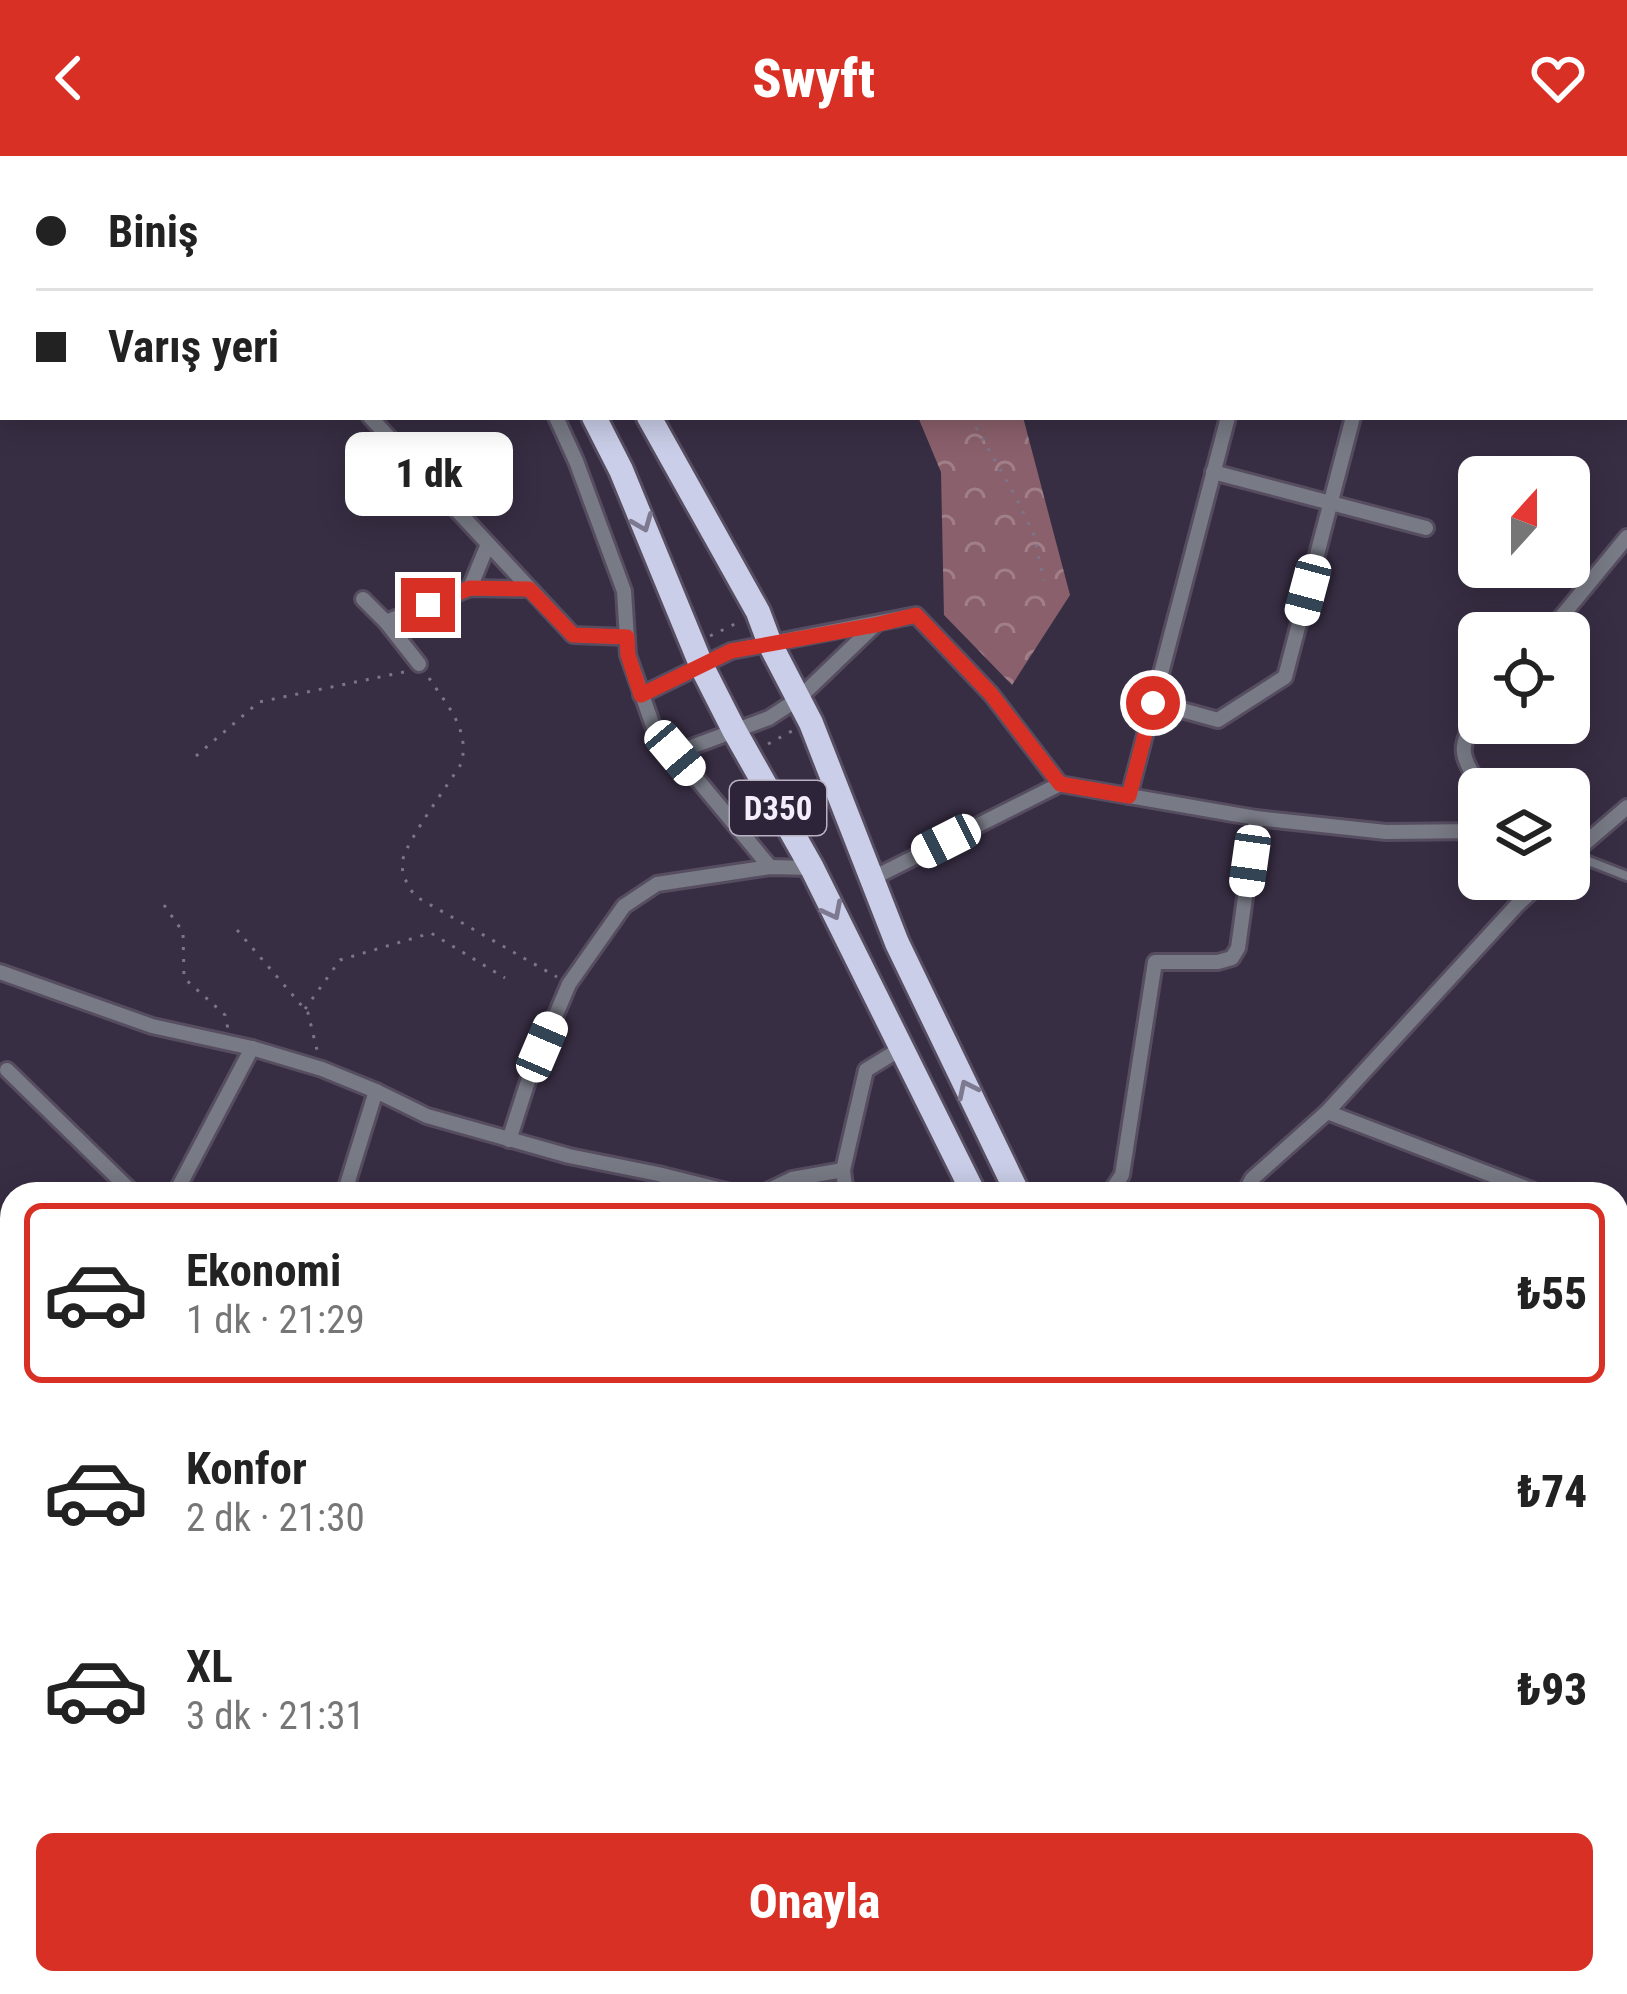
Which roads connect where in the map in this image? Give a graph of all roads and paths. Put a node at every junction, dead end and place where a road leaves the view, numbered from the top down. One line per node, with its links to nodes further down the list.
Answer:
1 (373, 420): 12 (street)
2 (557, 420): 21 (street)
3 (596, 420): 23 (highway, D350, one-way to 23)
4 (651, 420): 18 (highway, D350)
5 (972, 420): 13 (path)
6 (1227, 420): 8 (street)
7 (1352, 420): 9 (street)
8 (1213, 472): 9 (street); 27 (street)
9 (1331, 502): 10 (street); 27 (street)
10 (1426, 527)
11 (1627, 537): 17 (street)
12 (488, 544): 14 (street); 15 (street)
13 (1044, 581)
14 (470, 588): 15 (street); 19 (street)
15 (529, 589): 21 (street)
16 (363, 599): 19 (street)
17 (1565, 612)
18 (758, 613): 22 (highway, D350); 23 (path)
19 (386, 622): 24 (street)
20 (875, 625): 22 (street); 26 (street); 33 (street)
21 (627, 637): 25 (street)
22 (770, 644): 23 (street); 26 (highway, D350)
23 (698, 655): 25 (street); 29 (highway, D350)
24 (419, 664): 32 (path); 49 (path)
25 (641, 695): 30 (street)
26 (798, 699): 28 (highway, D350); 29 (street)
27 (1153, 703): 34 (street)
28 (811, 723): 31 (path); 43 (highway, D350)
29 (734, 730): 30 (street); 31 (highway, D350)
30 (675, 753): 40 (street)
31 (747, 754): 41 (highway, D350)
32 (196, 756)
33 (1060, 784): 34 (street); 43 (street)
34 (1129, 796): 36 (street)
35 (1627, 807): 38 (street)
36 (1256, 818): 37 (street); 69 (street)
37 (1458, 831)
38 (1590, 838)
39 (1590, 862): 42 (lane)
40 (770, 867): 41 (street); 49 (street)
41 (812, 868): 53 (highway, D350, one-way to 53)
42 (1627, 876)
43 (871, 879): 68 (highway, D350, one-way to 43)
44 (1522, 900): 57 (street)
45 (164, 904): 51 (path)
46 (237, 931): 50 (path)
47 (0, 972): 51 (street)
48 (505, 978): 50 (path)
49 (569, 984): 58 (street)
50 (305, 1009): 54 (path)
51 (230, 1043): 52 (street)
52 (252, 1048): 54 (street); 62 (street)
53 (902, 1048): 59 (street); 67 (highway, D350)
54 (322, 1069): 56 (street)
55 (7, 1070): 61 (street)
56 (376, 1090): 58 (street); 63 (street)
57 (1327, 1112): 60 (street); 72 (street)
58 (509, 1140): 64 (street)
59 (843, 1170): 65 (street); 66 (street)
60 (1252, 1179): 70 (street); 71 (street)
61 (122, 1182)
62 (181, 1182)
63 (348, 1182)
64 (690, 1182)
65 (786, 1182)
66 (844, 1182)
67 (968, 1182)
68 (1012, 1182)
69 (1117, 1182)
70 (1250, 1182)
71 (1254, 1182)
72 (1509, 1182)

